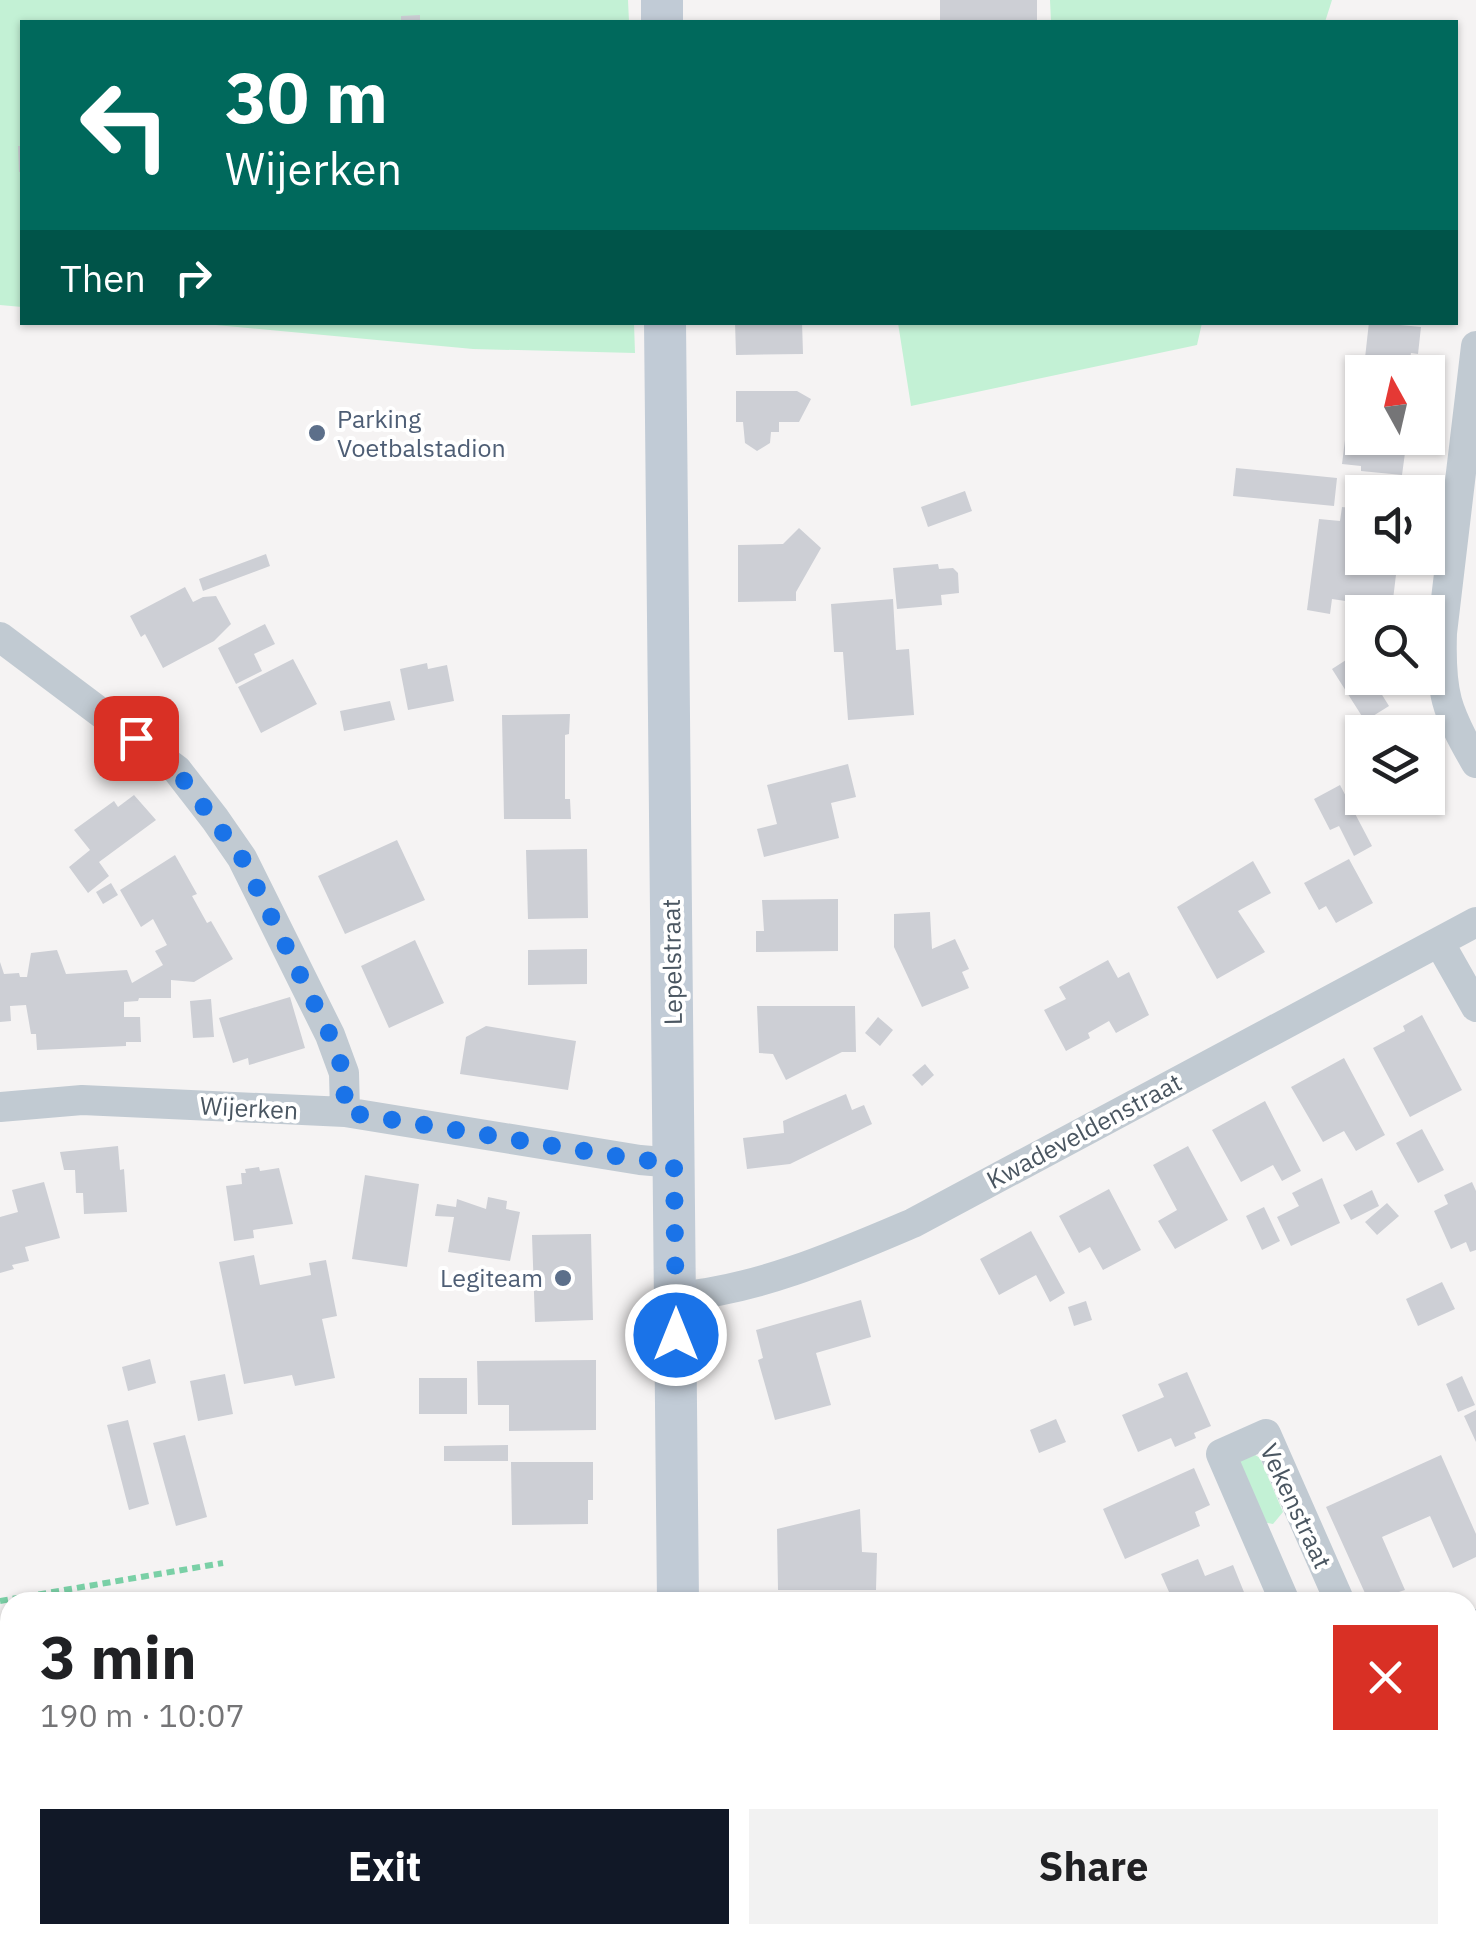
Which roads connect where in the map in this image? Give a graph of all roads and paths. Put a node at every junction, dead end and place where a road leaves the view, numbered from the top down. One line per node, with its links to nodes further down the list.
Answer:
1 (666, 325): 10 (main road, Lepelstraat)
2 (1476, 346): 4 (street)
3 (0, 637): 9 (street)
4 (1476, 763)
5 (1476, 922): 6 (street, Kwadeveldenstraat)
6 (1439, 942): 7 (street); 11 (street, Kwadeveldenstraat)
7 (1476, 1007)
8 (0, 1107): 9 (street, Wijerken)
9 (345, 1112): 10 (street, Wijerken)
10 (674, 1162): 11 (main road, Lepelstraat)
11 (675, 1297): 14 (main road, Lepelstraat)
12 (223, 1563): 13 (path)
13 (53, 1592)
14 (678, 1592)
15 (1281, 1592): 16 (street, Vekenstraat)
16 (1336, 1592)

